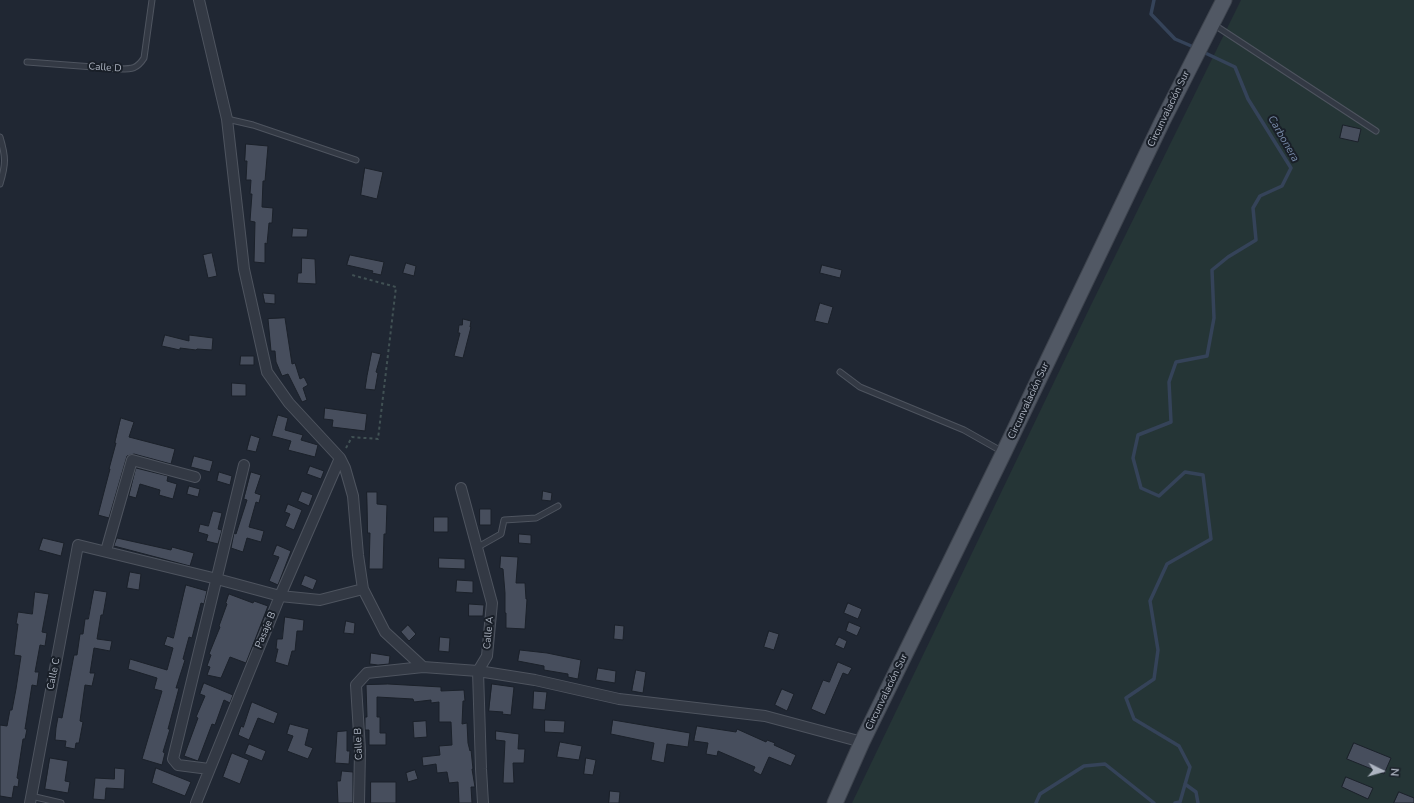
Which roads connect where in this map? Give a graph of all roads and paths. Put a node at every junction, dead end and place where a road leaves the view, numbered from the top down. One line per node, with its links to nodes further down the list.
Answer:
1 (152, 0): 5 (lane, Calle D)
2 (200, 0): 6 (street)
3 (1224, 0): 4 (main road, Circunvalación Sur)
4 (1212, 24): 7 (lane); 13 (main road, Circunvalación Sur)
5 (27, 62)
6 (227, 119): 9 (lane); 14 (street)
7 (1376, 131)
8 (0, 137): 10 (lane)
9 (356, 160)
10 (0, 184)
11 (352, 275): 14 (path)
12 (840, 372): 13 (lane)
13 (1004, 452): 26 (main road, Circunvalación Sur)
14 (340, 458): 22 (street); 23 (street, Pasaje B)
15 (244, 465): 21 (street)
16 (195, 477): 20 (street)
17 (461, 488): 19 (street, Calle A)
18 (558, 506): 19 (lane)
19 (478, 547): 25 (street, Calle A)
20 (106, 551): 21 (street); 28 (street, Calle C)
21 (217, 579): 23 (street); 27 (street)
22 (363, 589): 23 (street); 24 (street)
23 (280, 596): 27 (street, Pasaje B)
24 (423, 667): 25 (street); 31 (street, Calle B)
25 (478, 672): 26 (street); 32 (street, Calle A)
26 (862, 742): 33 (main road, Circunvalación Sur)
27 (209, 769): 30 (street, Pasaje B)
28 (30, 800): 29 (lane)
29 (61, 803)
30 (196, 803)
31 (359, 803)
32 (483, 803)
33 (834, 803)

